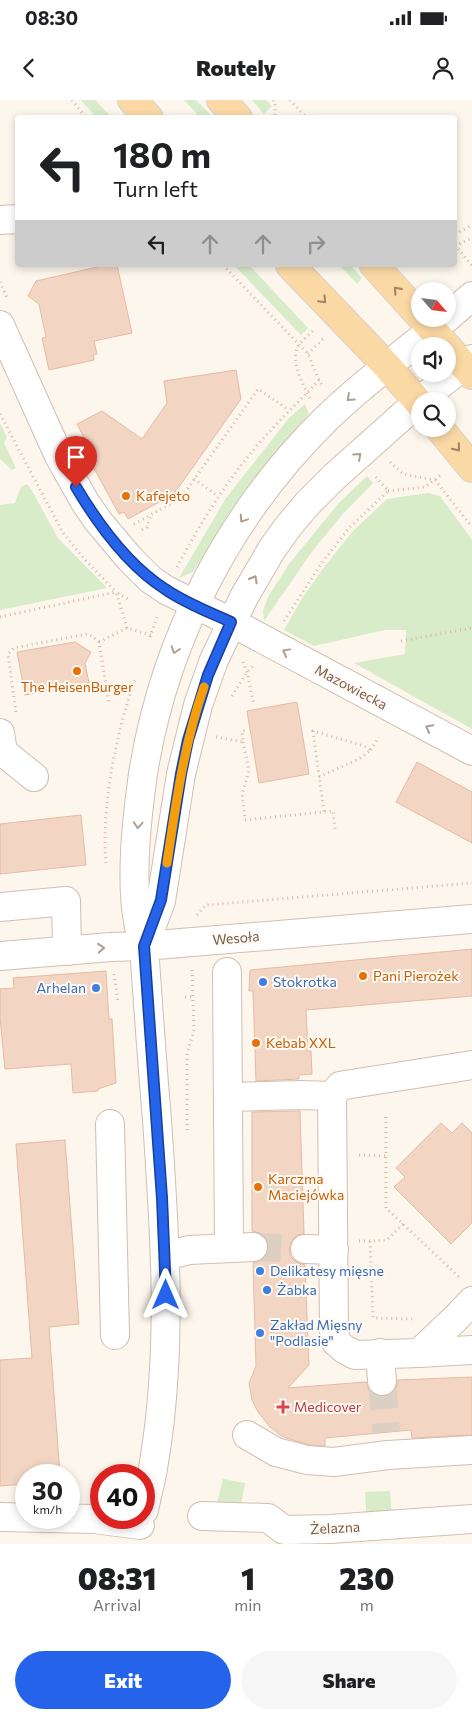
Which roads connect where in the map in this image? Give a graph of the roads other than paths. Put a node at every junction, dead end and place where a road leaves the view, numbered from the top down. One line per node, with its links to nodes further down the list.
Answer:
1 (132, 100): 3 (main road)
2 (222, 100): 4 (main road)
3 (145, 115)
4 (235, 115)
5 (15, 218): 6 (street)
6 (0, 220)
7 (292, 267): 15 (main road, one-way to 15)
8 (376, 267): 10 (main road, one-way to 8)
9 (472, 296): 11 (street)
10 (411, 299)
11 (456, 306)
12 (0, 325): 22 (street)
13 (425, 328): 15 (street)
14 (440, 328): 16 (main road)
15 (386, 365): 18 (main road); 22 (street, one-way to 22)
16 (469, 366): 17 (street)
17 (434, 392)
18 (411, 394)
19 (411, 410): 23 (street, one-way to 19)
20 (447, 437): 21 (main road, one-way to 21)
21 (472, 468)
22 (194, 605): 23 (street, Mazowiecka); 29 (street, one-way to 29)
23 (231, 622): 25 (street, Mazowiecka, one-way to 23); 29 (street)
24 (8, 723): 26 (street)
25 (472, 752)
26 (34, 777)
27 (0, 907): 30 (street)
28 (472, 919): 29 (street, Wesoła)
29 (144, 946): 30 (street, Wesoła, one-way to 29); 39 (street)
30 (67, 951): 31 (street, Wesoła)
31 (0, 956)
32 (227, 972): 35 (street)
33 (472, 1065): 34 (street)
34 (332, 1096): 35 (street); 38 (street)
35 (228, 1098): 39 (street)
36 (110, 1124): 41 (street)
37 (305, 1249): 38 (street)
38 (334, 1250): 43 (street)
39 (166, 1256): 48 (street)
40 (464, 1301): 44 (street)
41 (115, 1335)
42 (472, 1350): 44 (street)
43 (380, 1353): 44 (street); 45 (street)
44 (419, 1353)
45 (382, 1381)
46 (247, 1436): 47 (street)
47 (472, 1450)
48 (154, 1464)
49 (202, 1516): 52 (street, Żelazna)
50 (0, 1517): 51 (street)
51 (90, 1519)
52 (472, 1519)

